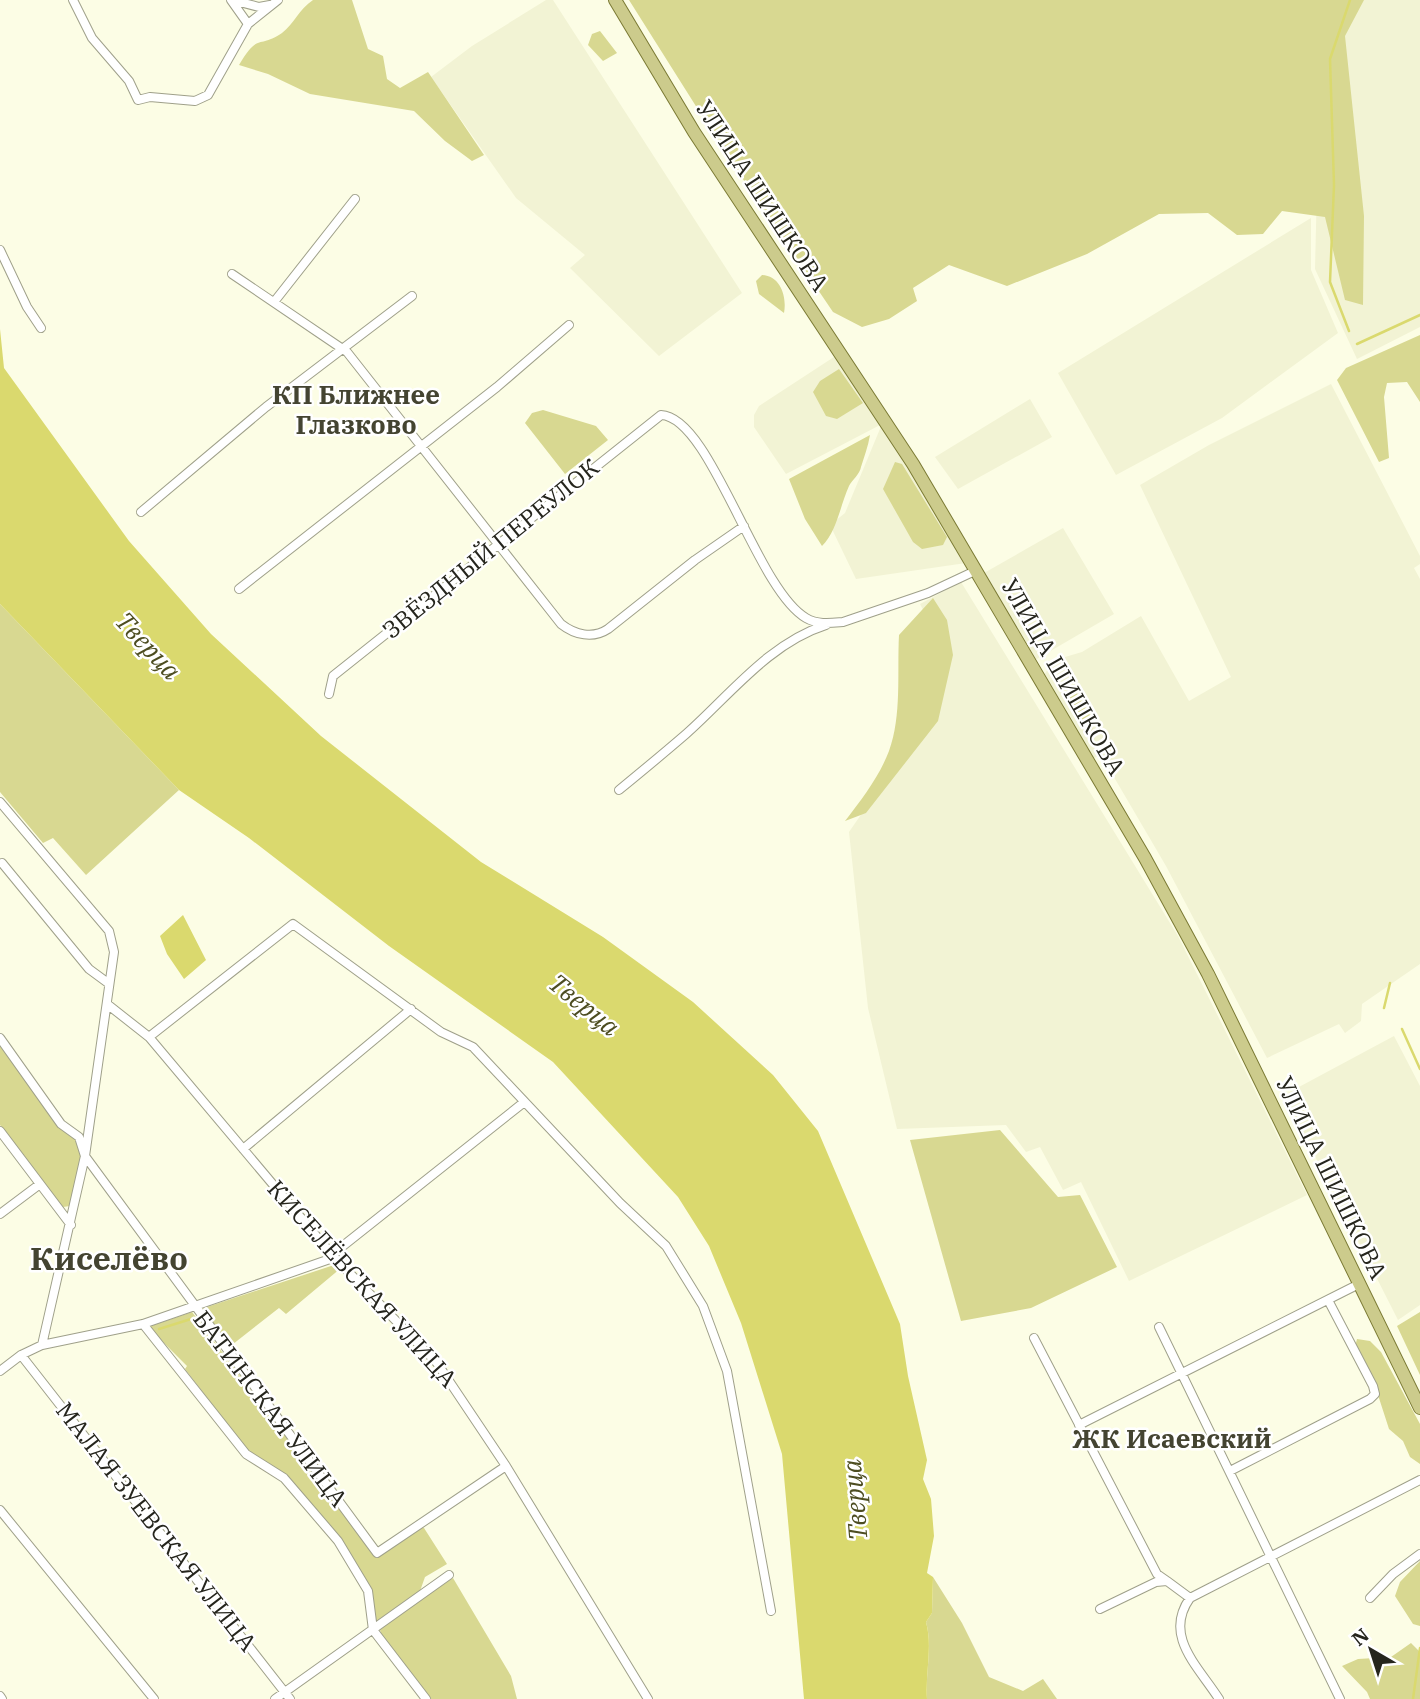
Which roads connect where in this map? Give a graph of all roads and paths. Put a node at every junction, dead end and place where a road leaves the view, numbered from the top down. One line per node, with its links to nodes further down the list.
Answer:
1 (73, 0): 5 (street)
2 (232, 0): 4 (street); 5 (street)
3 (615, 0): 18 (main road, УЛИЦА ШИШКОВА)
4 (276, 2): 5 (street)
5 (248, 24)
6 (355, 199): 10 (street)
7 (0, 250): 12 (street)
8 (232, 274): 10 (street)
9 (412, 296): 13 (street)
10 (274, 302): 13 (street)
11 (569, 325): 14 (street)
12 (40, 328)
13 (344, 349): 14 (street); 15 (street)
14 (422, 446): 17 (street); 19 (street)
15 (141, 512)
16 (744, 526): 17 (street); 17 (street, ЗВЁЗДНЫЙ ПЕРЕУЛОК); 20 (street)
17 (498, 543): 21 (street, ЗВЁЗДНЫЙ ПЕРЕУЛОК)
18 (977, 570): 20 (street); 38 (main road, УЛИЦА ШИШКОВА)
19 (239, 589)
20 (833, 623): 22 (street)
21 (329, 694)
22 (619, 790)
23 (0, 802): 25 (street)
24 (2, 863): 25 (street)
25 (108, 983): 26 (street)
26 (107, 1004): 28 (street, КИСЕЛЁВСКАЯ УЛИЦА); 33 (street)
27 (411, 1009): 28 (street); 30 (street); 32 (street)
28 (149, 1037): 32 (street, КИСЕЛЁВСКАЯ УЛИЦА)
29 (0, 1038): 33 (street, БАТИНСКАЯ УЛИЦА)
30 (523, 1103): 37 (street); 61 (street)
31 (0, 1131): 34 (street)
32 (243, 1149): 37 (street, КИСЕЛЁВСКАЯ УЛИЦА)
33 (85, 1156): 36 (street); 40 (street, БАТИНСКАЯ УЛИЦА)
34 (40, 1184): 35 (street); 36 (street)
35 (0, 1214)
36 (71, 1225): 44 (street)
37 (334, 1257): 40 (street); 50 (street, КИСЕЛЁВСКАЯ УЛИЦА)
38 (1359, 1284): 39 (street); 48 (main road, УЛИЦА ШИШКОВА)
39 (1328, 1300): 47 (street); 51 (street)
40 (194, 1308): 41 (street); 50 (street, БАТИНСКАЯ УЛИЦА)
41 (143, 1324): 44 (street); 62 (street, БАТИНСКАЯ УЛИЦА)
42 (1159, 1327): 47 (street)
43 (1034, 1338): 49 (street)
44 (42, 1345): 45 (street)
45 (21, 1355): 46 (street); 63 (street, МАЛАЯ ЗУЕВСКАЯ УЛИЦА)
46 (0, 1371)
47 (1182, 1373): 49 (street); 51 (street)
48 (1420, 1408)
49 (1079, 1425): 57 (street)
50 (506, 1466): 67 (street, КИСЕЛЁВСКАЯ УЛИЦА)
51 (1230, 1471): 54 (street)
52 (1420, 1480): 54 (street)
53 (0, 1510): 64 (street)
54 (1271, 1555): 58 (street); 69 (street)
55 (1420, 1555): 59 (street)
56 (449, 1575): 62 (street)
57 (1167, 1581): 58 (street); 60 (street)
58 (1190, 1598): 68 (street)
59 (1370, 1598)
60 (1100, 1609)
61 (771, 1611)
62 (373, 1630): 63 (street); 66 (street)
63 (287, 1695): 65 (street)
64 (154, 1699)
65 (275, 1699)
66 (426, 1699)
67 (648, 1699)
68 (1219, 1699)
69 (1340, 1699)

